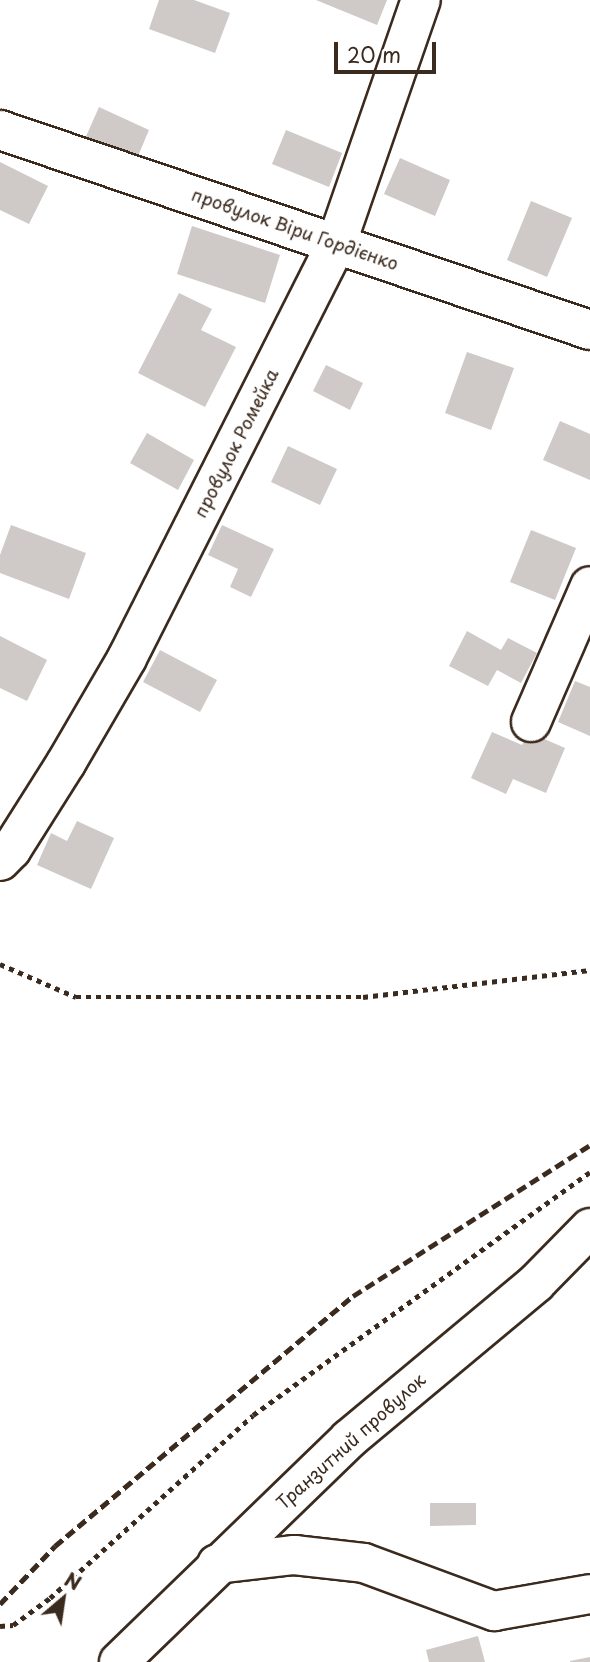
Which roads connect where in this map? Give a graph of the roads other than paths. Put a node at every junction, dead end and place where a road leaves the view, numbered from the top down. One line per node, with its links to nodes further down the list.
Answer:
1 (421, 0): 3 (street, провулок Ромейка)
2 (0, 130): 3 (street, провулок Віри Гордієнко)
3 (337, 242): 4 (street, провулок Віри Гордієнко); 7 (street, провулок Ромейка)
4 (590, 330)
5 (590, 586): 6 (street)
6 (531, 722)
7 (0, 860)
8 (590, 1228): 9 (street, Транзитний провулок)
9 (217, 1564): 10 (street); 11 (street, Транзитний провулок)
10 (590, 1594)
11 (119, 1662)

